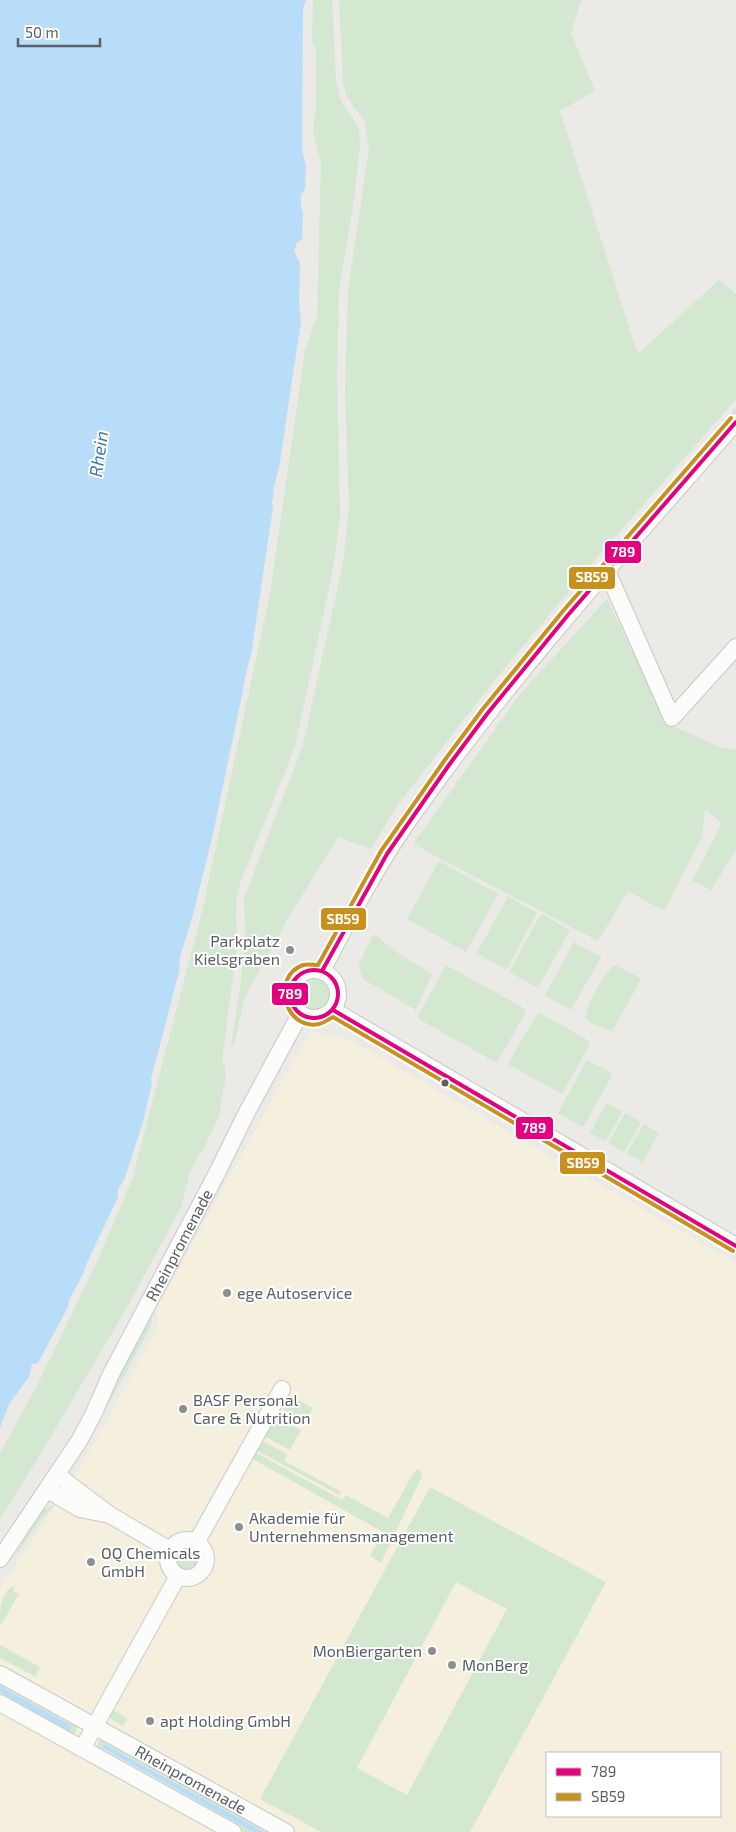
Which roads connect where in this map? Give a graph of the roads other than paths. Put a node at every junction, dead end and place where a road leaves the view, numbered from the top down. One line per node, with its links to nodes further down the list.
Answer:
1 (736, 422): 2 (street)
2 (607, 571): 3 (street); 4 (street)
3 (736, 648)
4 (322, 971): 5 (street); 6 (street)
5 (333, 1010): 6 (street); 7 (street)
6 (300, 1014): 9 (street, Rheinpromenade)
7 (736, 1246)
8 (282, 1389): 12 (street)
9 (57, 1475): 10 (street, Rheinpromenade); 11 (street)
10 (48, 1490): 11 (street); 14 (street, Rheinpromenade)
11 (110, 1515): 13 (street)
12 (196, 1543): 13 (street); 15 (street)
13 (170, 1550): 15 (street)
14 (0, 1559)
15 (178, 1576): 18 (street)
16 (0, 1674): 18 (street, Rheinpromenade)
17 (0, 1703): 19 (street, Rheinpromenade)
18 (94, 1726): 19 (street); 21 (street, Rheinpromenade)
19 (82, 1749): 20 (street, Rheinpromenade)
20 (233, 1832)
21 (286, 1832)

